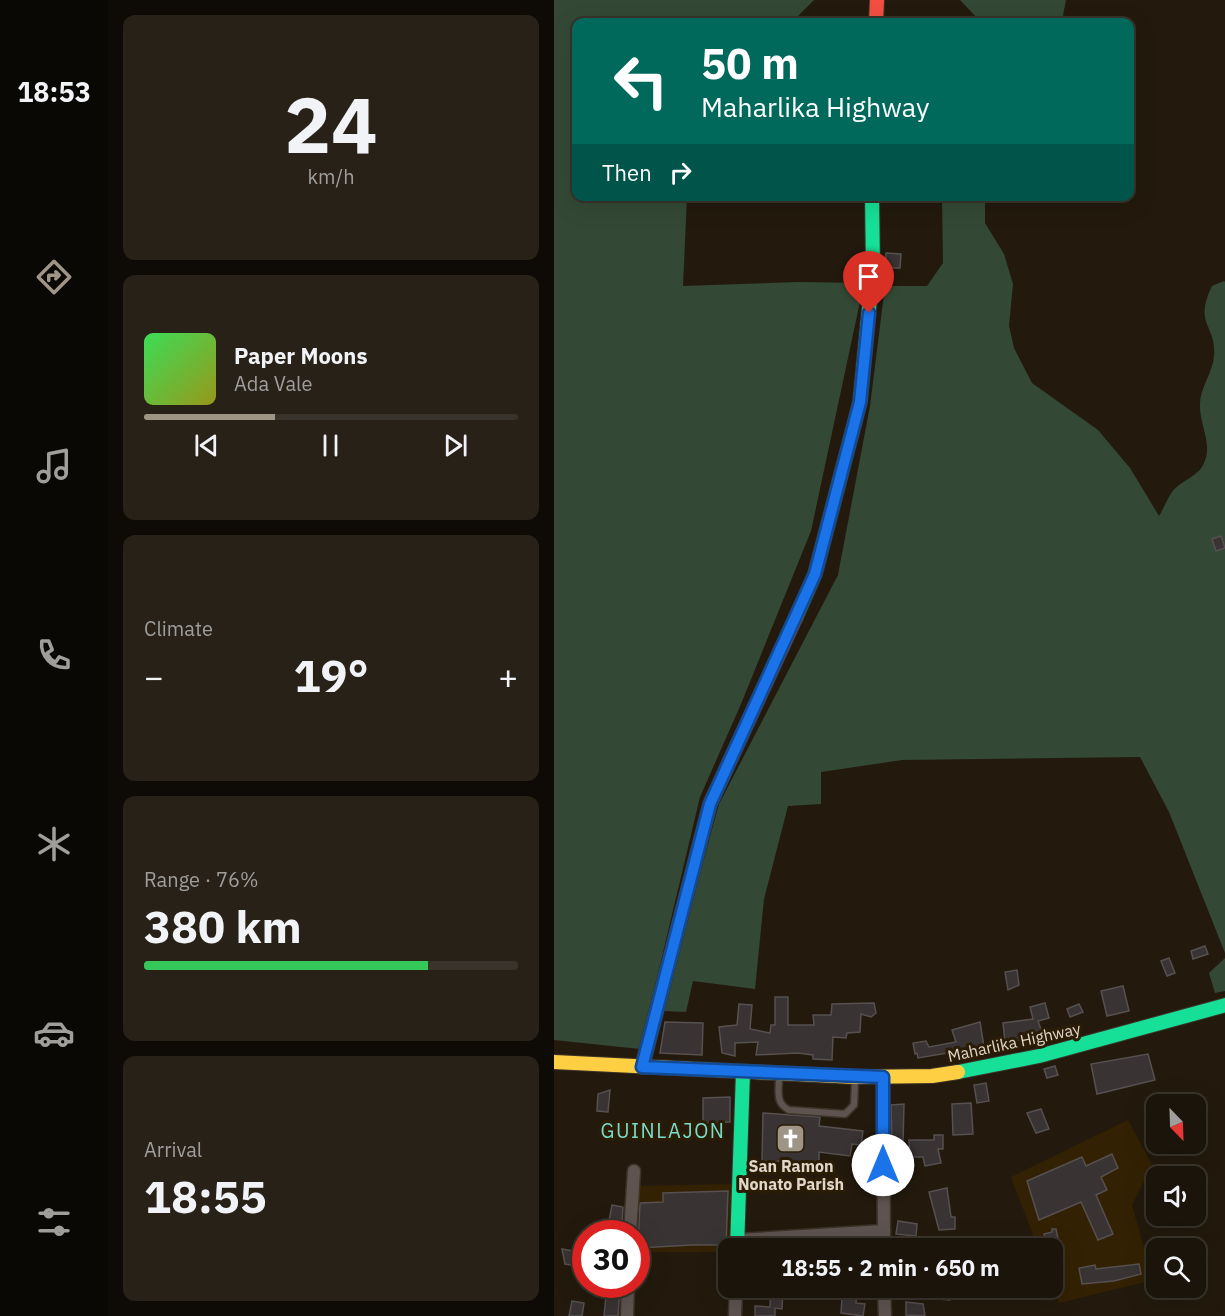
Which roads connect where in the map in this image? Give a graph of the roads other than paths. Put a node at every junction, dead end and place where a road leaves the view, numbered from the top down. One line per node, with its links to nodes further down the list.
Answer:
1 (878, 0): 2 (main road)
2 (876, 18)
3 (872, 201): 6 (main road)
4 (1226, 1005): 10 (main road, Maharlika Highway)
5 (554, 1062): 6 (main road, Maharlika Highway)
6 (642, 1067): 7 (main road, Maharlika Highway)
7 (743, 1072): 8 (main road, Maharlika Highway); 14 (main road)
8 (780, 1074): 9 (main road, Maharlika Highway); 9 (lane)
9 (855, 1077): 10 (main road, Maharlika Highway)
10 (883, 1077): 13 (street)
11 (634, 1171): 12 (street)
12 (631, 1220)
13 (884, 1231): 15 (street); 16 (street)
14 (738, 1238)
15 (805, 1238)
16 (884, 1238)
17 (628, 1298): 20 (street)
18 (736, 1298): 21 (street)
19 (884, 1298): 22 (street)
20 (627, 1316)
21 (735, 1316)
22 (885, 1316)

